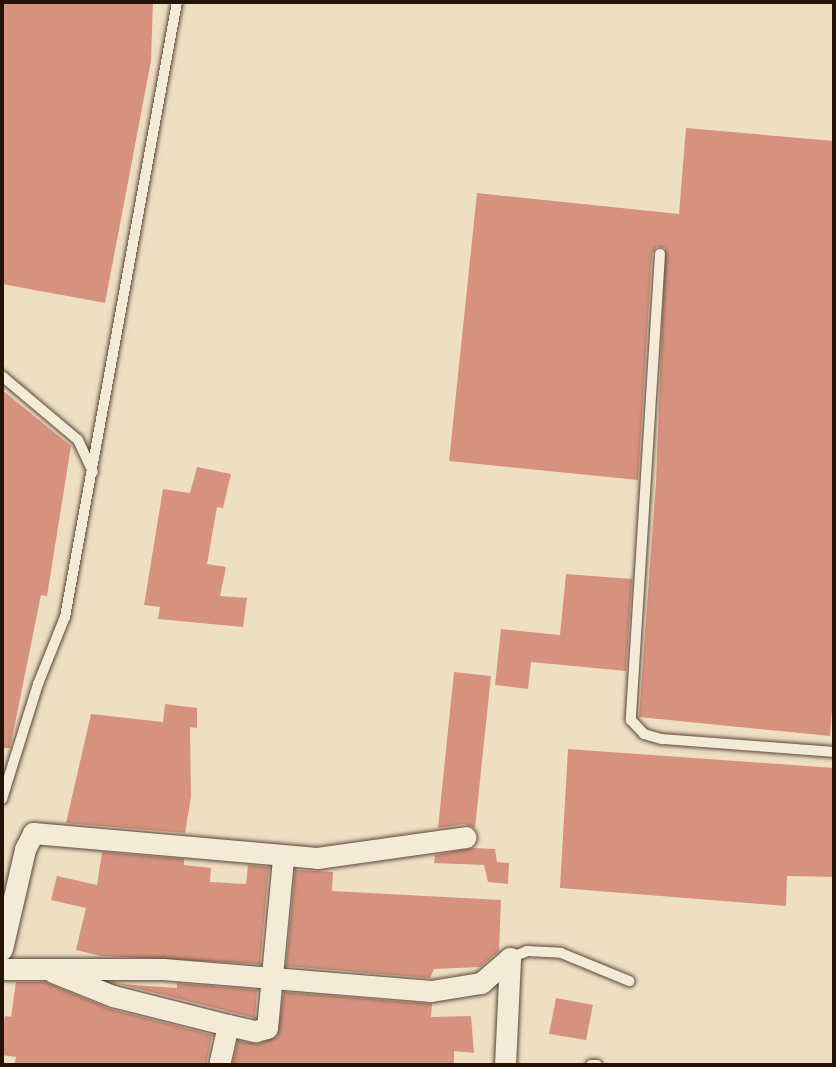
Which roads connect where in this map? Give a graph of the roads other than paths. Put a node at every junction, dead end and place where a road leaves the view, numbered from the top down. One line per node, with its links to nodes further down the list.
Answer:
1 (177, 2): 4 (lane)
2 (660, 254): 5 (lane)
3 (2, 376): 4 (lane)
4 (93, 472): 6 (lane)
5 (834, 752)
6 (2, 799)
7 (466, 837): 8 (street)
8 (283, 858): 9 (street); 13 (street)
9 (2, 949)
10 (510, 958): 13 (street); 14 (lane); 17 (street)
11 (40, 967): 12 (street); 13 (street); 15 (street)
12 (2, 969)
13 (274, 978): 15 (street)
14 (629, 981)
15 (228, 1025): 16 (street)
16 (219, 1065)
17 (505, 1065)
18 (591, 1065): 19 (lane)
19 (597, 1065)

